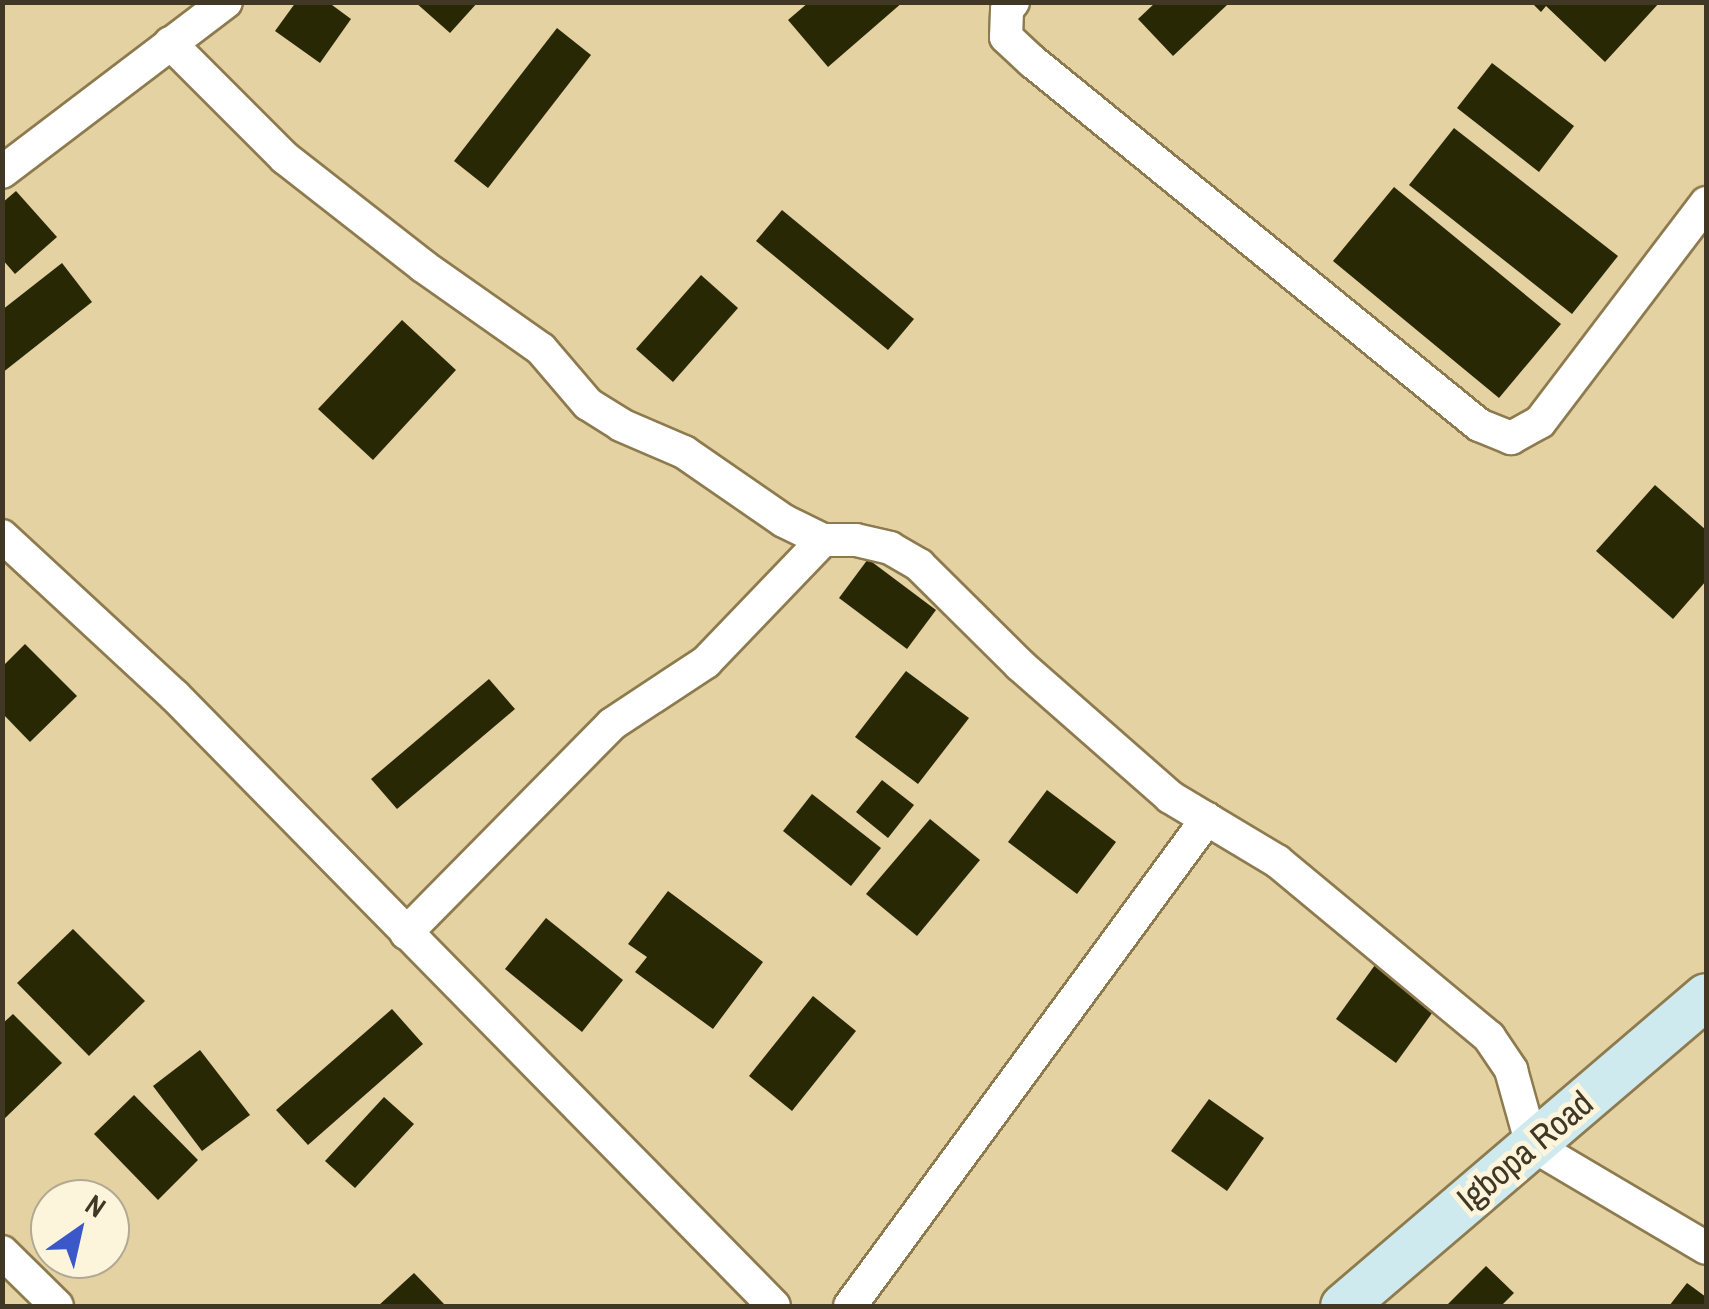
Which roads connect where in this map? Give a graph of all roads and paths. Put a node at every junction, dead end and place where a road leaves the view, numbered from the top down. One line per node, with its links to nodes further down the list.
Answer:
1 (226, 2): 3 (street)
2 (1013, 2): 5 (street)
3 (170, 43): 4 (street); 7 (street)
4 (2, 172)
5 (1706, 204)
6 (2, 536): 9 (street)
7 (824, 540): 8 (street); 9 (street)
8 (1207, 819): 11 (street); 16 (street)
9 (406, 933): 15 (street)
10 (1706, 996): 11 (street, Igbopa Road)
11 (1532, 1145): 12 (street); 17 (street, Igbopa Road)
12 (1706, 1248)
13 (2, 1252): 14 (street)
14 (57, 1306)
15 (774, 1306)
16 (850, 1306)
17 (1343, 1306)

